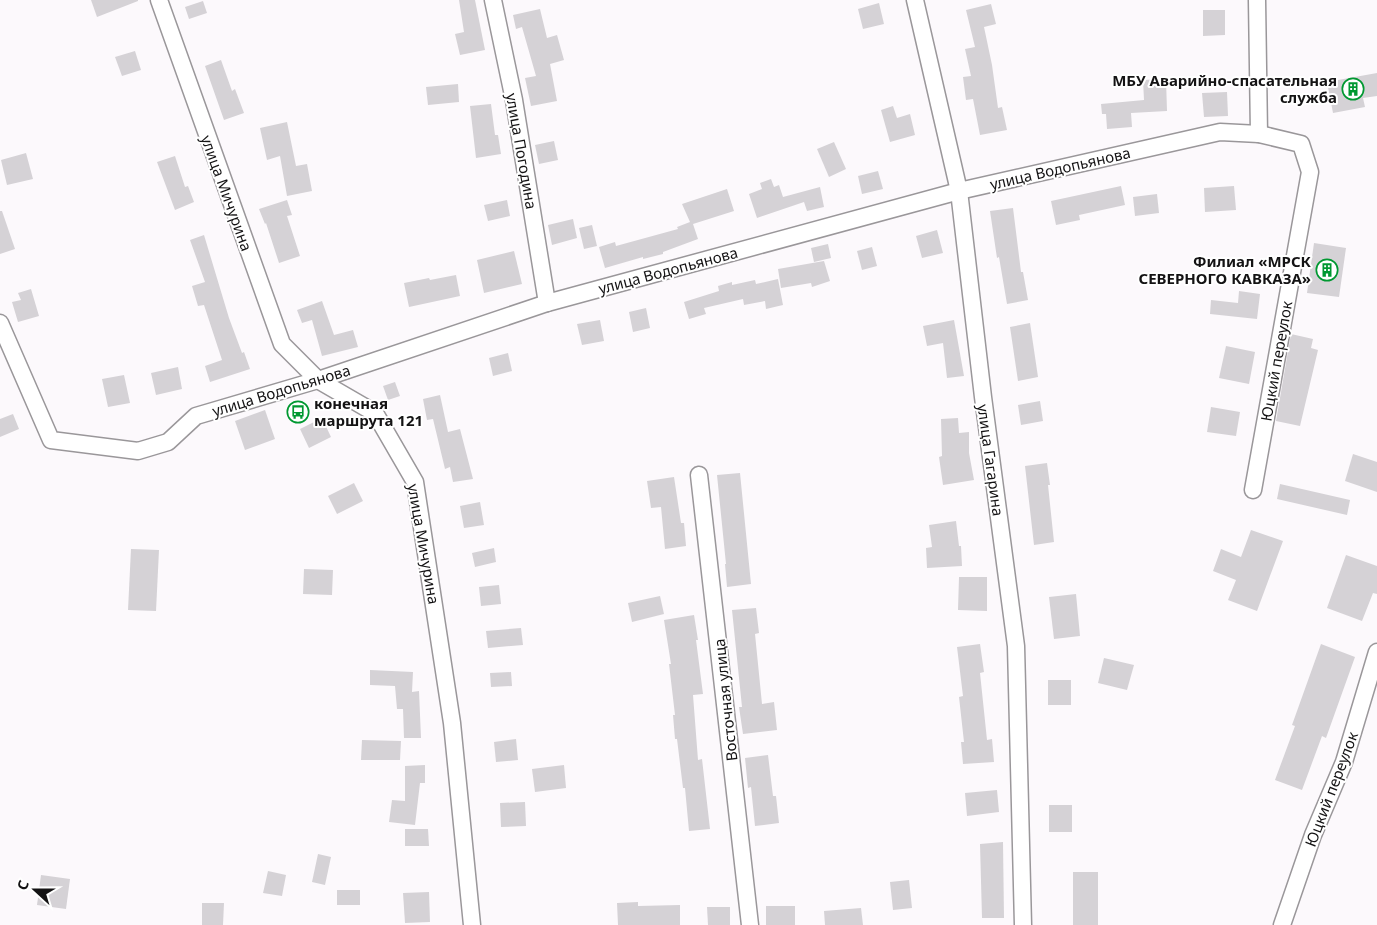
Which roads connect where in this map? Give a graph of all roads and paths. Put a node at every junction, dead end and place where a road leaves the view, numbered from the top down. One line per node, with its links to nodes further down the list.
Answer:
1 (159, 0): 10 (street, улица Мичурина)
2 (493, 0): 8 (street, улица Погодина)
3 (915, 0): 7 (street, улица Гагарина)
4 (1257, 0): 5 (street)
5 (1260, 134): 6 (street, улица Водопьянова); 7 (street, улица Водопьянова)
6 (1301, 144): 12 (street, Юцкий переулок)
7 (959, 191): 8 (street, улица Водопьянова); 16 (street, улица Гагарина)
8 (548, 303): 10 (street, улица Водопьянова)
9 (0, 323): 10 (street, улица Водопьянова)
10 (318, 380): 14 (street, улица Мичурина)
11 (700, 475): 15 (street, Восточная улица)
12 (1253, 490)
13 (1377, 652): 17 (street, Юцкий переулок)
14 (472, 925)
15 (750, 925)
16 (1023, 925)
17 (1282, 925)

